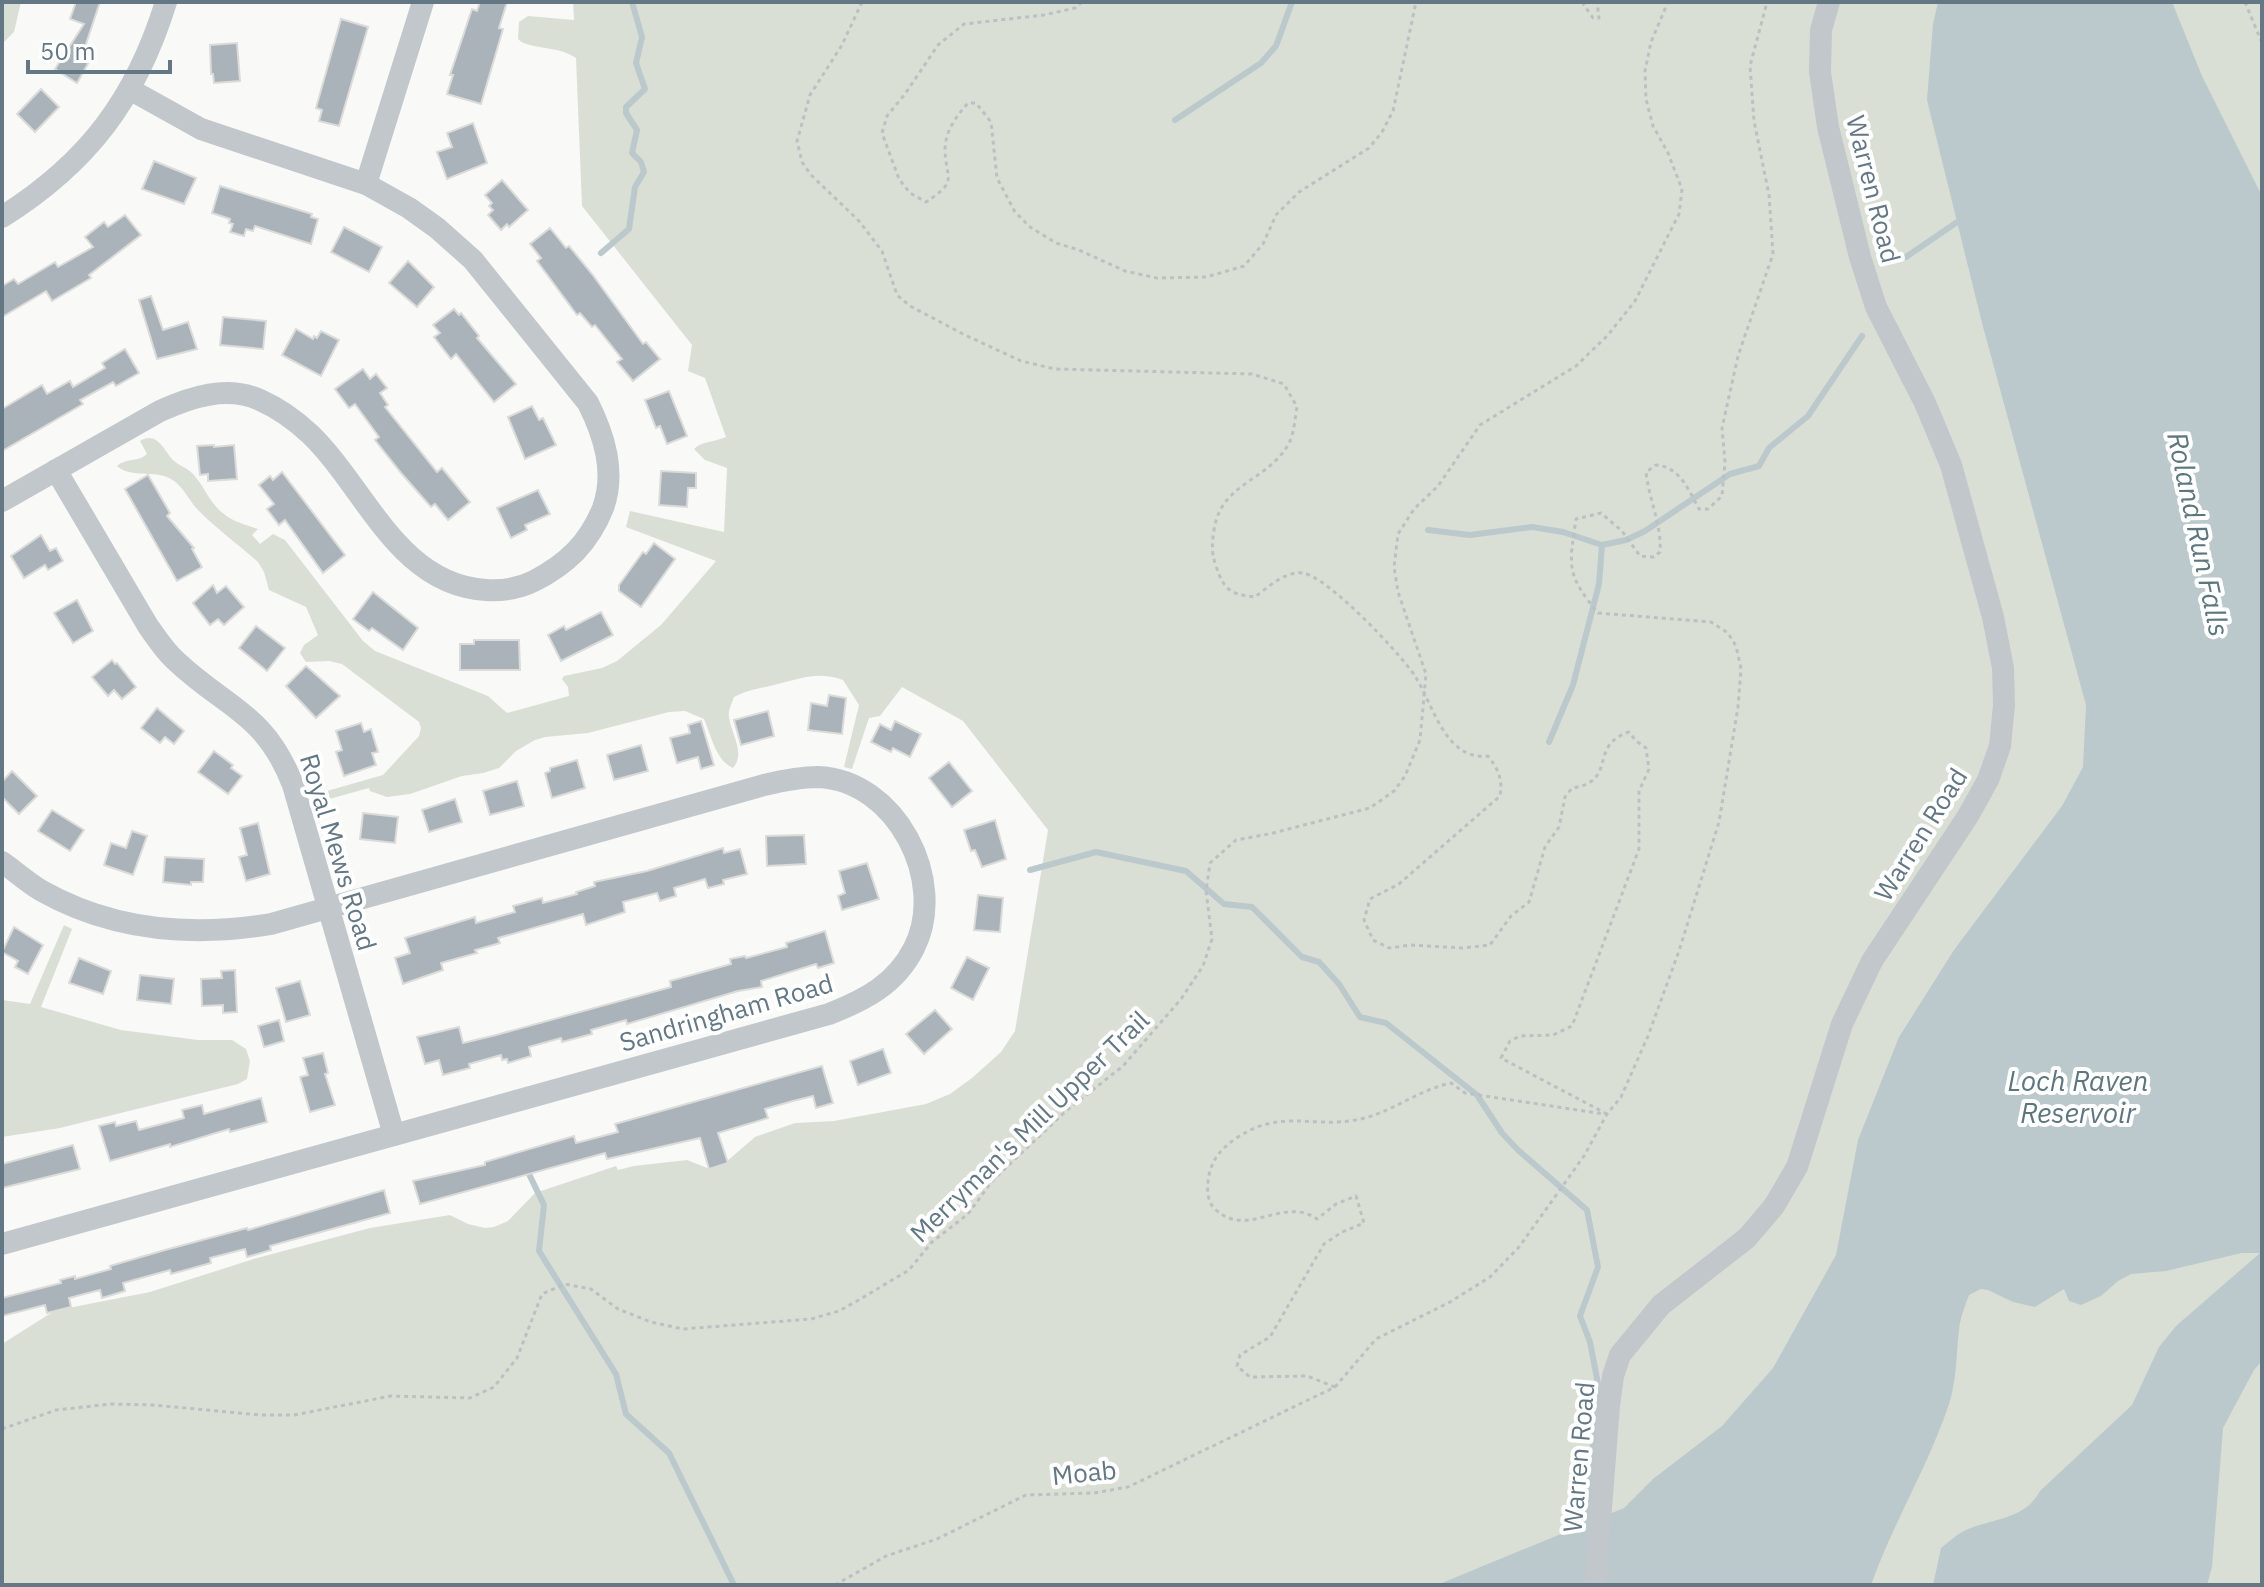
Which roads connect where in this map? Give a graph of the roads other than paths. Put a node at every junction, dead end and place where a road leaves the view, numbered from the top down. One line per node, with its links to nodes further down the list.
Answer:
1 (166, 2): 4 (street)
2 (423, 2): 5 (street)
3 (1829, 2): 13 (street, Warren Road)
4 (131, 90): 5 (street); 6 (street)
5 (366, 184): 7 (street)
6 (2, 217)
7 (56, 470): 8 (street); 10 (street, Royal Mews Road)
8 (2, 501)
9 (2, 862): 10 (street, Sandringham Road)
10 (329, 907): 11 (street, Royal Mews Road); 11 (street, Sandringham Road)
11 (394, 1135): 12 (street, Sandringham Road)
12 (2, 1244)
13 (1595, 1585)

